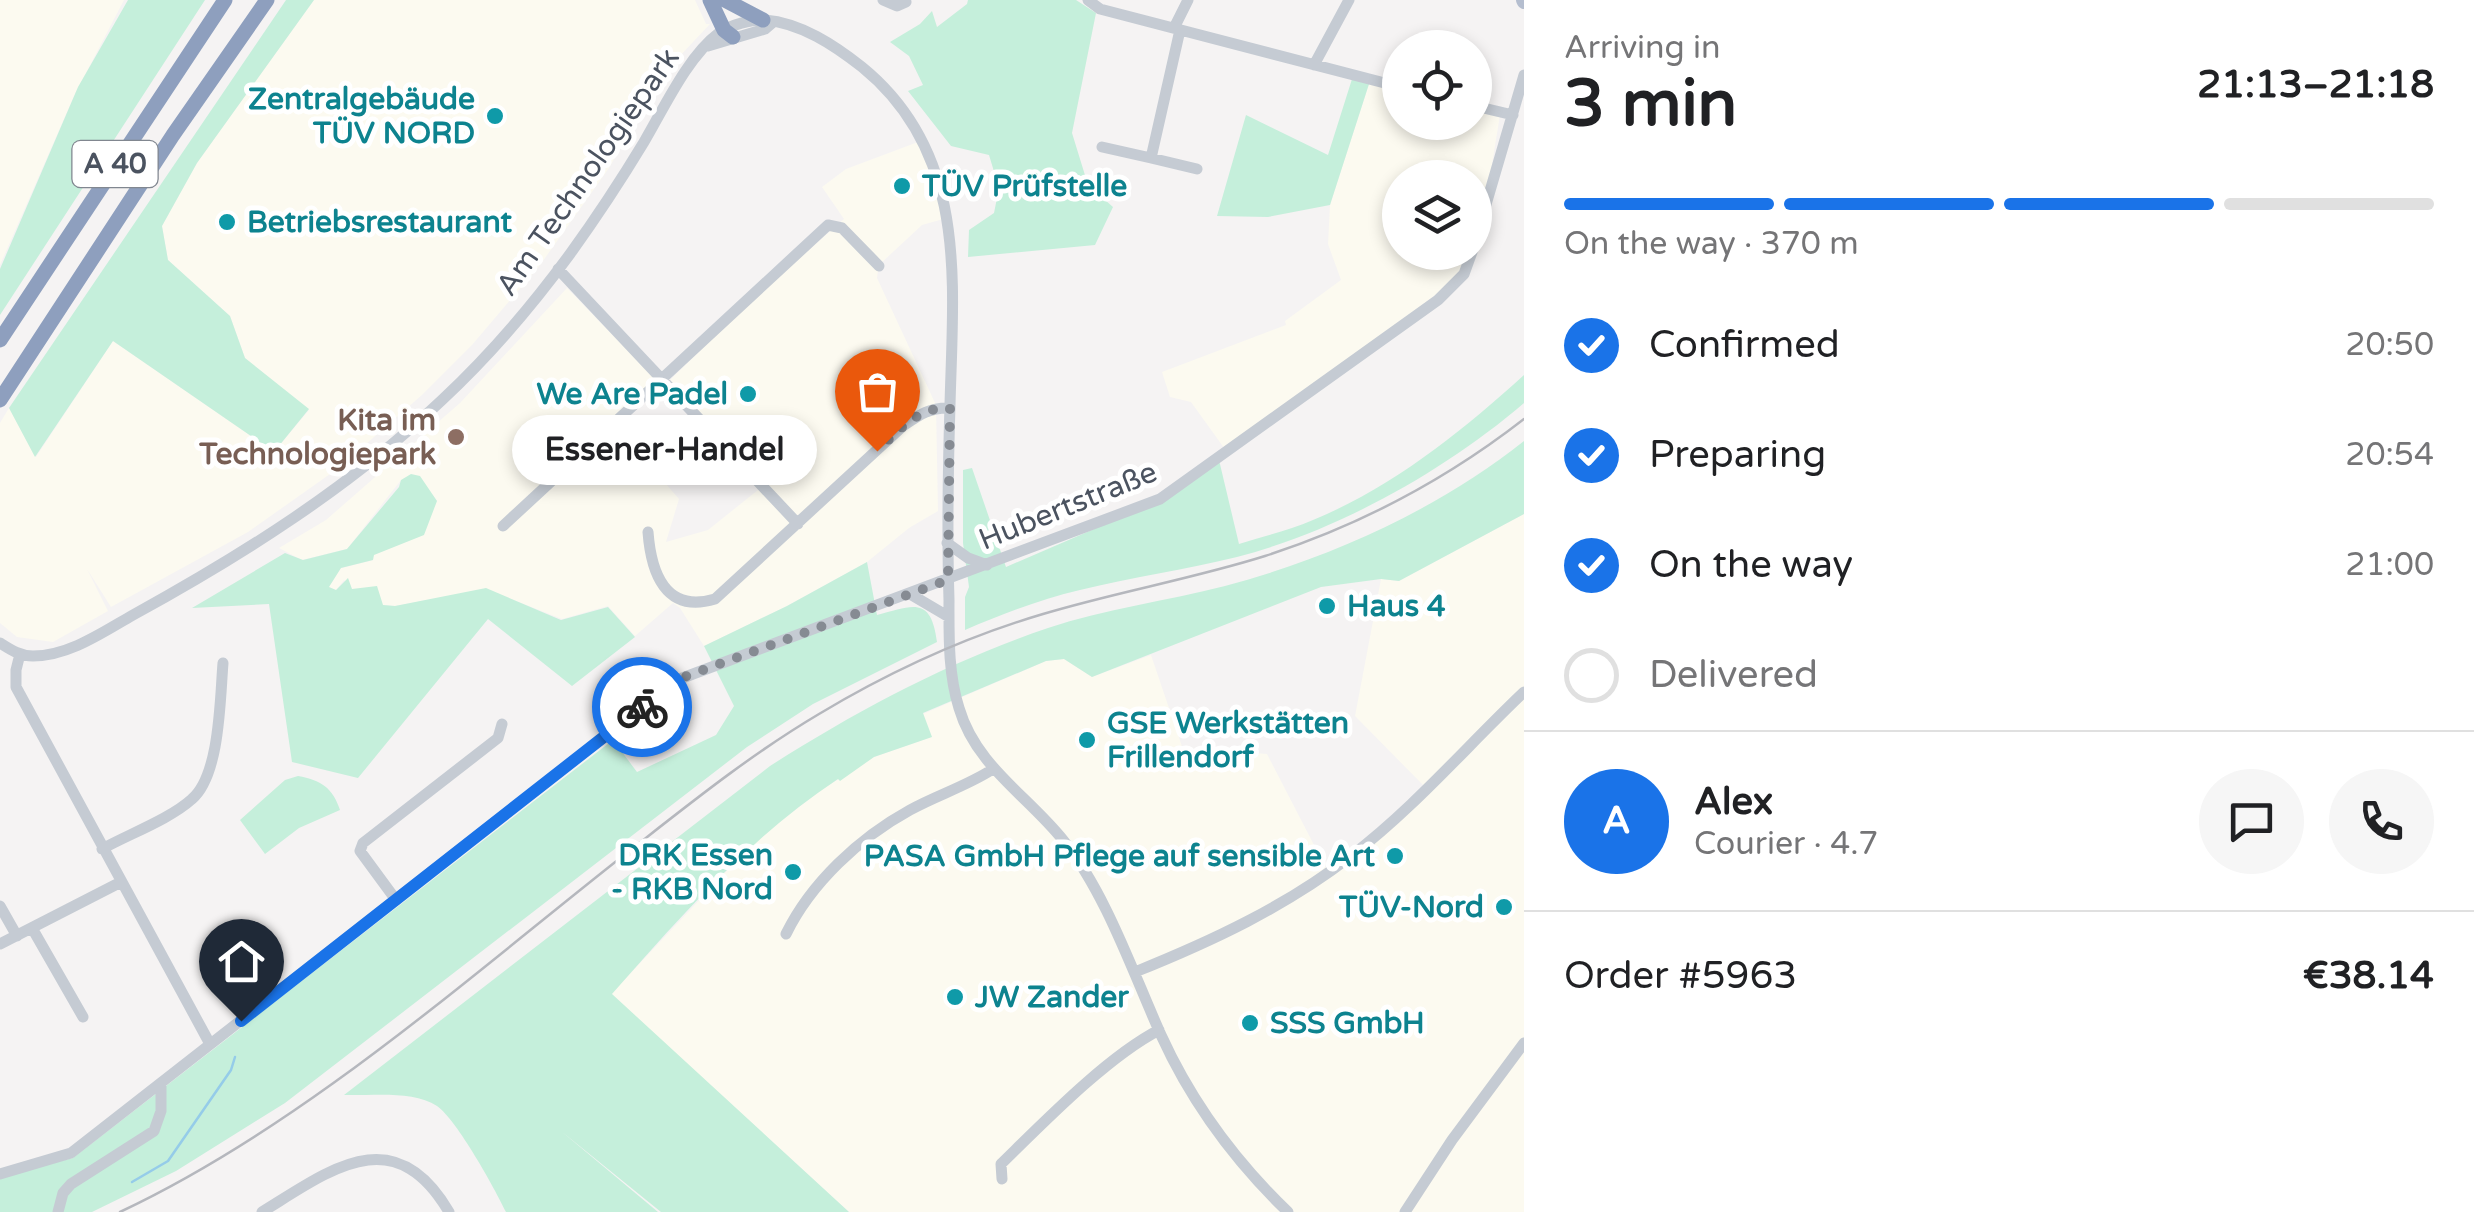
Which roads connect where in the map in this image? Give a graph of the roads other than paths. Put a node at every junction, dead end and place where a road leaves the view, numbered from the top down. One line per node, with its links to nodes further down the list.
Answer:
1 (225, 0): 25 (highway, A 40)
2 (267, 0): 27 (highway, A 40)
3 (710, 0): 12 (highway)
4 (725, 0): 10 (highway); 12 (highway)
5 (1088, 0): 11 (street)
6 (1188, 0): 11 (street)
7 (1349, 0): 13 (street)
8 (888, 1): 9 (street)
9 (906, 2)
10 (768, 22): 12 (street, Am Technologiepark); 28 (street, Am Technologiepark)
11 (1177, 29): 13 (street); 19 (street)
12 (730, 31): 23 (street, Am Technologiepark)
13 (1314, 65): 15 (street)
14 (1524, 75): 17 (street)
15 (1382, 82)
16 (1492, 110): 17 (street)
17 (1513, 115): 21 (street)
18 (1102, 147): 19 (street)
19 (1151, 158): 20 (street)
20 (1197, 169)
21 (1492, 185)
22 (879, 266): 26 (street)
23 (558, 270): 26 (street); 38 (street, Am Technologiepark)
24 (1465, 270): 33 (street, Hubertstraße)
25 (0, 340)
26 (663, 378): 29 (street); 30 (street)
27 (0, 400)
28 (950, 408): 29 (street); 32 (street, Am Technologiepark)
29 (798, 524): 31 (street)
30 (503, 526)
31 (648, 532)
32 (947, 543): 33 (street); 34 (street, Am Technologiepark)
33 (986, 565): 34 (street, Hubertstraße)
34 (948, 580): 35 (street, Hubertstraße); 36 (street, Am Technologiepark)
35 (910, 594): 36 (street); 45 (street, Hubertstraße)
36 (949, 622): 42 (street, Am Technologiepark)
37 (0, 643): 38 (street)
38 (20, 654): 43 (street)
39 (223, 663): 43 (street)
40 (1524, 692): 51 (street)
41 (502, 724): 45 (street)
42 (993, 769): 48 (street); 51 (street, Am Technologiepark)
43 (102, 849): 44 (street)
44 (121, 882): 47 (street); 54 (street)
45 (396, 900): 54 (street, Hubertstraße)
46 (0, 906): 49 (street)
47 (32, 928): 49 (street); 52 (street)
48 (786, 934)
49 (16, 936): 50 (street)
50 (0, 944)
51 (1135, 972): 53 (street, Am Technologiepark)
52 (83, 1017)
53 (1159, 1030): 58 (street); 62 (street, Am Technologiepark)
54 (210, 1044): 56 (street, Hubertstraße)
55 (1524, 1044): 63 (street)
56 (161, 1084): 57 (street, Hubertstraße); 59 (street)
57 (0, 1174)
58 (1002, 1179)
59 (58, 1212)
60 (262, 1212): 61 (street)
61 (449, 1212)
62 (1288, 1212)
63 (1405, 1212)

